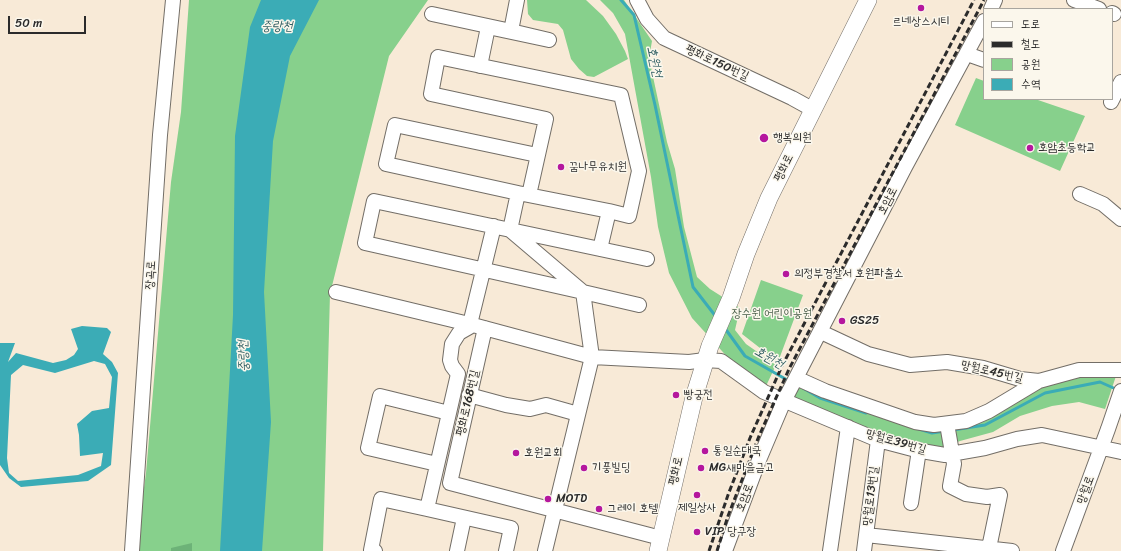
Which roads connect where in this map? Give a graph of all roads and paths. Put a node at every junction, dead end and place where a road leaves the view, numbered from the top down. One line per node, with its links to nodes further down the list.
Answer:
1 (173, 0): 56 (street, 장곡로)
2 (517, 0): 9 (street)
3 (637, 0): 15 (street, 평화로150번길)
4 (868, 0): 15 (main road, 평화로)
5 (1074, 0): 6 (street)
6 (1097, 8)
7 (432, 14): 9 (street)
8 (983, 23): 10 (street, 호암로)
9 (511, 31): 12 (street)
10 (967, 54): 11 (street); 30 (street, 호암로)
11 (983, 60)
12 (480, 66): 16 (street); 19 (street)
13 (1121, 82): 14 (street)
14 (1113, 98)
15 (812, 109): 31 (main road, 평화로)
16 (537, 156): 17 (street); 17 (street)
17 (523, 194): 19 (street); 22 (street)
18 (1080, 194): 20 (street)
19 (608, 211): 23 (street)
20 (1121, 219)
21 (494, 226): 22 (street); 25 (street, 평화로168번길); 25 (street)
22 (510, 230): 23 (street); 27 (street)
23 (600, 249): 24 (street)
24 (647, 259)
25 (484, 269): 27 (street); 29 (street, 평화로168번길)
26 (336, 292): 29 (street)
27 (583, 292): 28 (street); 32 (street)
28 (639, 305)
29 (476, 326): 32 (street); 37 (street, 평화로168번길); 39 (street)
30 (821, 332): 34 (street, 호암로); 35 (street, 망월로45번길)
31 (708, 353): 32 (street); 38 (street, 망월로39번길); 54 (main road, 평화로)
32 (592, 357): 40 (street)
33 (1121, 370): 35 (street, 망월로45번길)
34 (795, 380): 38 (street, 호암로); 41 (street)
35 (1039, 381): 41 (street)
36 (1121, 390): 44 (street, 망월로)
37 (470, 395): 40 (street); 51 (street, 평화로168번길)
38 (784, 401): 42 (street, 망월로39번길); 61 (street, 호암로)
39 (449, 413): 48 (street); 48 (street)
40 (578, 414): 51 (street)
41 (947, 424): 47 (street)
42 (848, 427): 43 (street, 망월로39번길); 62 (street)
43 (878, 440): 45 (street, 망월로39번길); 53 (street, 망월로13번길)
44 (1101, 448): 46 (street, 망월로39번길); 47 (street, 망월로39번길); 65 (street, 망월로)
45 (919, 450): 47 (street, 망월로39번길); 49 (street)
46 (1121, 452)
47 (952, 454): 55 (street)
48 (437, 464): 50 (street)
49 (911, 503)
50 (427, 509): 52 (street); 57 (street)
51 (555, 510): 54 (street, 평화로168번길); 60 (street)
52 (464, 518): 58 (street); 59 (street)
53 (866, 535): 55 (street); 63 (street, 망월로13번길)
54 (659, 544)
55 (989, 548): 64 (street)
56 (132, 551)
57 (375, 551)
58 (457, 551)
59 (506, 551)
60 (545, 551)
61 (725, 551)
62 (830, 551)
63 (864, 551)
64 (1012, 551)
65 (1063, 551)

